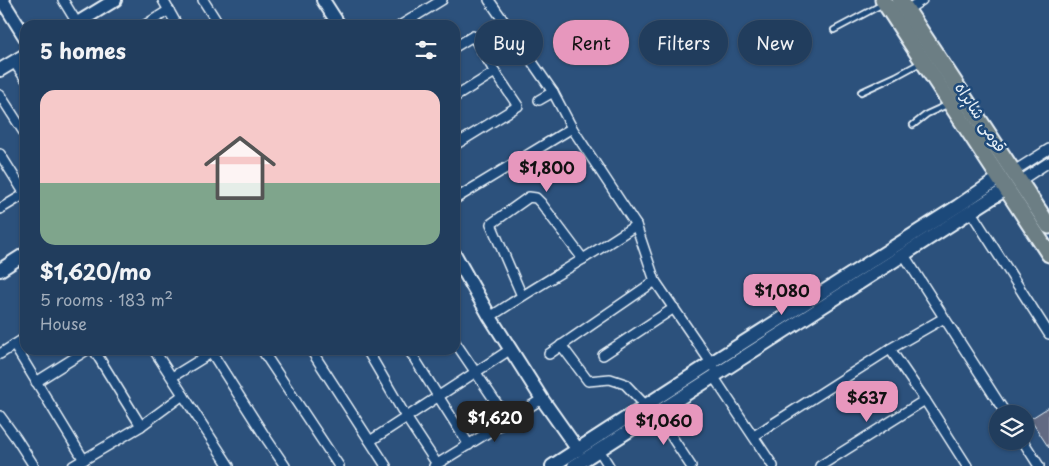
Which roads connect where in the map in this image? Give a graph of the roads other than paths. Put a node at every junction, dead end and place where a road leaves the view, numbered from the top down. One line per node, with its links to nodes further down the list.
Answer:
1 (2, 0): 19 (street)
2 (63, 0): 12 (street)
3 (115, 0): 13 (street)
4 (163, 0): 11 (street)
5 (203, 0): 16 (street)
6 (322, 0): 17 (street)
7 (442, 0): 18 (street)
8 (489, 0): 26 (street)
9 (922, 0): 10 (street)
10 (894, 3): 20 (lane); 23 (highway, قومی شاہراہ); 39 (highway, قومی شاہراہ)
11 (169, 10): 14 (street); 15 (street)
12 (74, 20)
13 (82, 20)
14 (153, 20)
15 (174, 20)
16 (216, 20)
17 (336, 20)
18 (409, 20)
19 (20, 29)
20 (834, 30)
21 (460, 44): 25 (street)
22 (20, 58): 24 (street)
23 (924, 61): 27 (lane); 31 (highway, قومی شاہراہ)
24 (0, 70)
25 (495, 72): 28 (street); 35 (street)
26 (553, 92): 30 (street); 34 (street)
27 (861, 92)
28 (460, 94)
29 (0, 95): 33 (street)
30 (539, 100)
31 (950, 104): 32 (lane); 40 (highway, قومی شاہراہ)
32 (913, 125)
33 (20, 126)
34 (572, 128): 42 (street); 46 (street)
35 (460, 143)
36 (1049, 149): 39 (street)
37 (0, 154): 41 (street)
38 (1049, 162): 39 (street)
39 (1017, 176): 47 (highway, قومی شاہراہ)
40 (1002, 184): 45 (street); 48 (highway, قومی شاہراہ); 61 (street)
41 (20, 186)
42 (460, 195)
43 (20, 197): 44 (street)
44 (0, 209)
45 (970, 212): 49 (street); 59 (street)
46 (636, 225): 51 (street); 54 (street)
47 (1049, 226)
48 (1049, 254)
49 (904, 255): 58 (street); 61 (street)
50 (20, 257): 53 (street)
51 (583, 259): 55 (street); 55 (street)
52 (460, 264): 57 (street)
53 (0, 270)
54 (656, 281): 56 (street); 63 (street)
55 (522, 296): 57 (street)
56 (674, 308): 78 (street); 79 (street)
57 (490, 317): 64 (street)
58 (944, 318): 65 (street); 87 (street)
59 (1049, 334)
60 (20, 341): 62 (street)
61 (752, 344): 79 (street)
62 (14, 345): 67 (street); 82 (street)
63 (561, 345): 68 (street); 88 (street)
64 (510, 349): 80 (street); 85 (street)
65 (890, 349): 86 (street); 93 (street)
66 (460, 350): 80 (street)
67 (0, 354)
68 (549, 354)
69 (79, 355): 82 (street)
70 (97, 355): 92 (street)
71 (157, 355): 81 (street)
72 (207, 355): 81 (street)
73 (216, 355): 105 (street)
74 (269, 355): 106 (street)
75 (313, 355): 94 (street)
76 (370, 355): 90 (street)
77 (412, 355): 84 (street)
78 (603, 355)
79 (714, 371): 88 (street); 93 (street)
80 (475, 372): 84 (street); 91 (street)
81 (172, 377): 83 (street)
82 (36, 382): 100 (street)
83 (183, 395): 92 (street); 104 (street)
84 (439, 396): 90 (street); 95 (street)
85 (542, 399): 91 (street); 96 (street)
86 (925, 400): 99 (street); 115 (street)
87 (1000, 405)
88 (652, 411): 96 (street); 97 (street); 111 (street)
89 (0, 416): 102 (street)
90 (406, 417): 94 (street); 101 (street)
91 (508, 420): 95 (street)
92 (141, 426): 100 (street)
93 (754, 436): 112 (street)
94 (370, 441): 107 (street)
95 (469, 444): 101 (street)
96 (578, 450): 108 (street)
97 (599, 450): 109 (street); 110 (street)
98 (1028, 450): 116 (street)
99 (834, 458): 113 (street); 114 (street)
100 (84, 460): 103 (street)
101 (435, 465)
102 (34, 466)
103 (73, 466)
104 (229, 466)
105 (285, 466)
106 (339, 466)
107 (386, 466)
108 (552, 466)
109 (574, 466)
110 (609, 466)
111 (691, 466)
112 (773, 466)
113 (820, 466)
114 (840, 466)
115 (967, 466)
116 (1038, 466)

